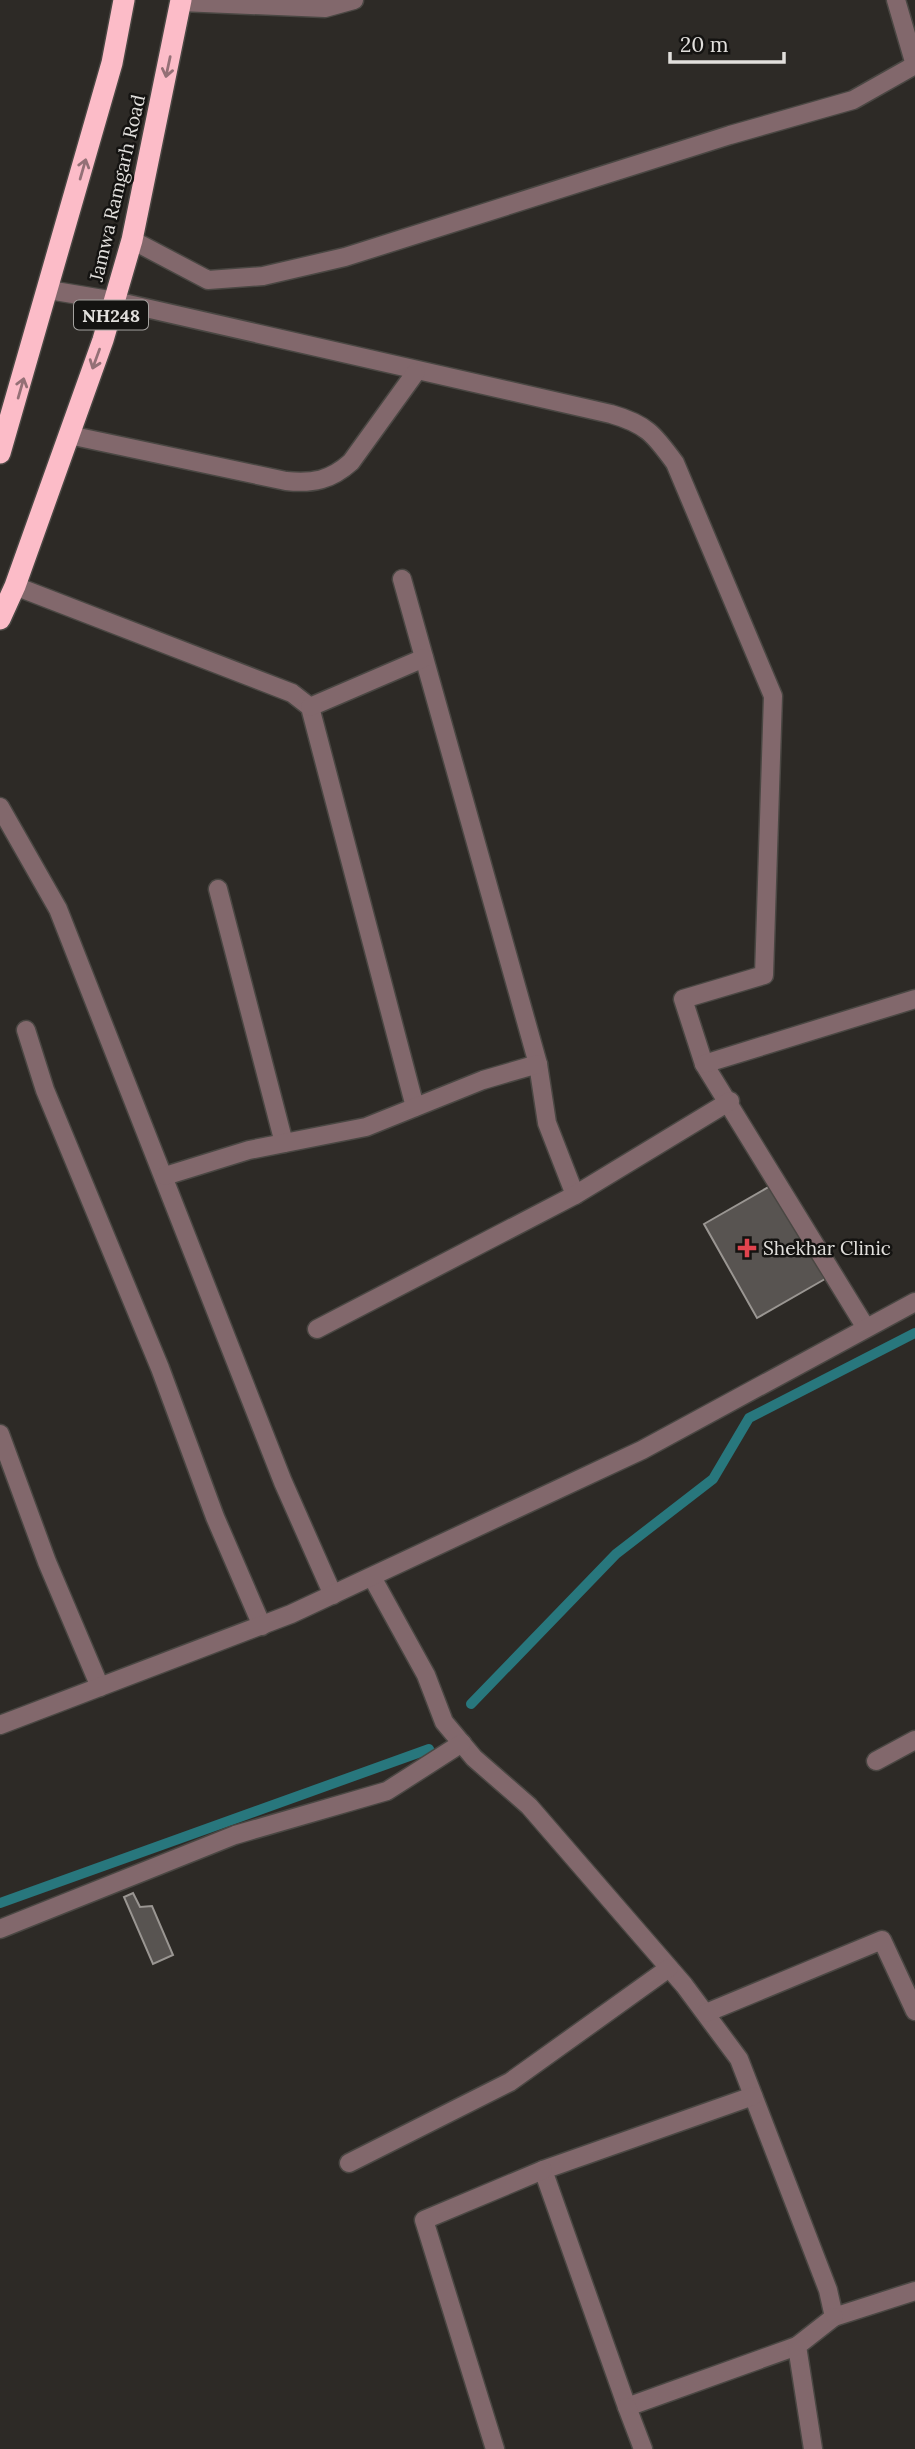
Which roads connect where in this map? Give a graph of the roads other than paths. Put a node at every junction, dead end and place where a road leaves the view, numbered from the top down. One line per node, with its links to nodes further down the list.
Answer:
1 (124, 0): 7 (highway, Jamwa Ramgarh Road / NH248, one-way to 1)
2 (355, 0): 4 (street)
3 (897, 0): 5 (street)
4 (181, 1): 6 (highway, Jamwa Ramgarh Road / NH248, one-way to 6)
5 (915, 65): 6 (street)
6 (132, 240): 8 (highway, Jamwa Ramgarh Road / NH248)
7 (49, 290): 8 (street); 11 (highway, Jamwa Ramgarh Road / NH248, one-way to 7)
8 (115, 301): 9 (street); 10 (highway, Jamwa Ramgarh Road / NH248, one-way to 10)
9 (416, 372): 10 (street); 22 (street)
10 (69, 435): 13 (highway, Jamwa Ramgarh Road / NH248)
11 (0, 453)
12 (402, 579): 15 (street)
13 (15, 586): 14 (highway, Jamwa Ramgarh Road / NH248); 16 (street)
14 (0, 619)
15 (424, 658): 16 (street); 21 (street)
16 (310, 707): 24 (street)
17 (0, 807): 26 (street)
18 (218, 889): 25 (street)
19 (915, 999): 22 (street)
20 (26, 1030): 34 (street)
21 (538, 1064): 24 (street); 27 (street)
22 (704, 1064): 23 (street)
23 (730, 1101): 27 (street); 29 (street)
24 (415, 1107): 25 (street)
25 (284, 1143): 26 (street)
26 (165, 1176): 33 (street)
27 (575, 1195): 30 (street)
28 (915, 1302): 29 (street)
29 (866, 1328): 32 (street)
30 (317, 1329)
31 (0, 1434): 35 (street)
32 (372, 1577): 33 (street); 38 (street)
33 (333, 1595): 34 (street)
34 (262, 1626): 35 (street)
35 (100, 1687): 36 (street)
36 (0, 1725)
37 (915, 1740): 39 (street)
38 (462, 1743): 40 (street); 41 (street)
39 (876, 1761)
40 (0, 1928)
41 (669, 1968): 43 (street); 45 (street)
42 (915, 2011): 43 (street)
43 (706, 2013): 44 (street)
44 (753, 2096): 46 (street); 48 (street)
45 (348, 2163)
46 (544, 2170): 50 (street); 51 (street)
47 (915, 2291): 48 (street)
48 (834, 2317): 49 (street)
49 (797, 2346): 50 (street); 53 (street)
50 (626, 2407): 52 (street)
51 (495, 2449)
52 (642, 2449)
53 (813, 2449)

